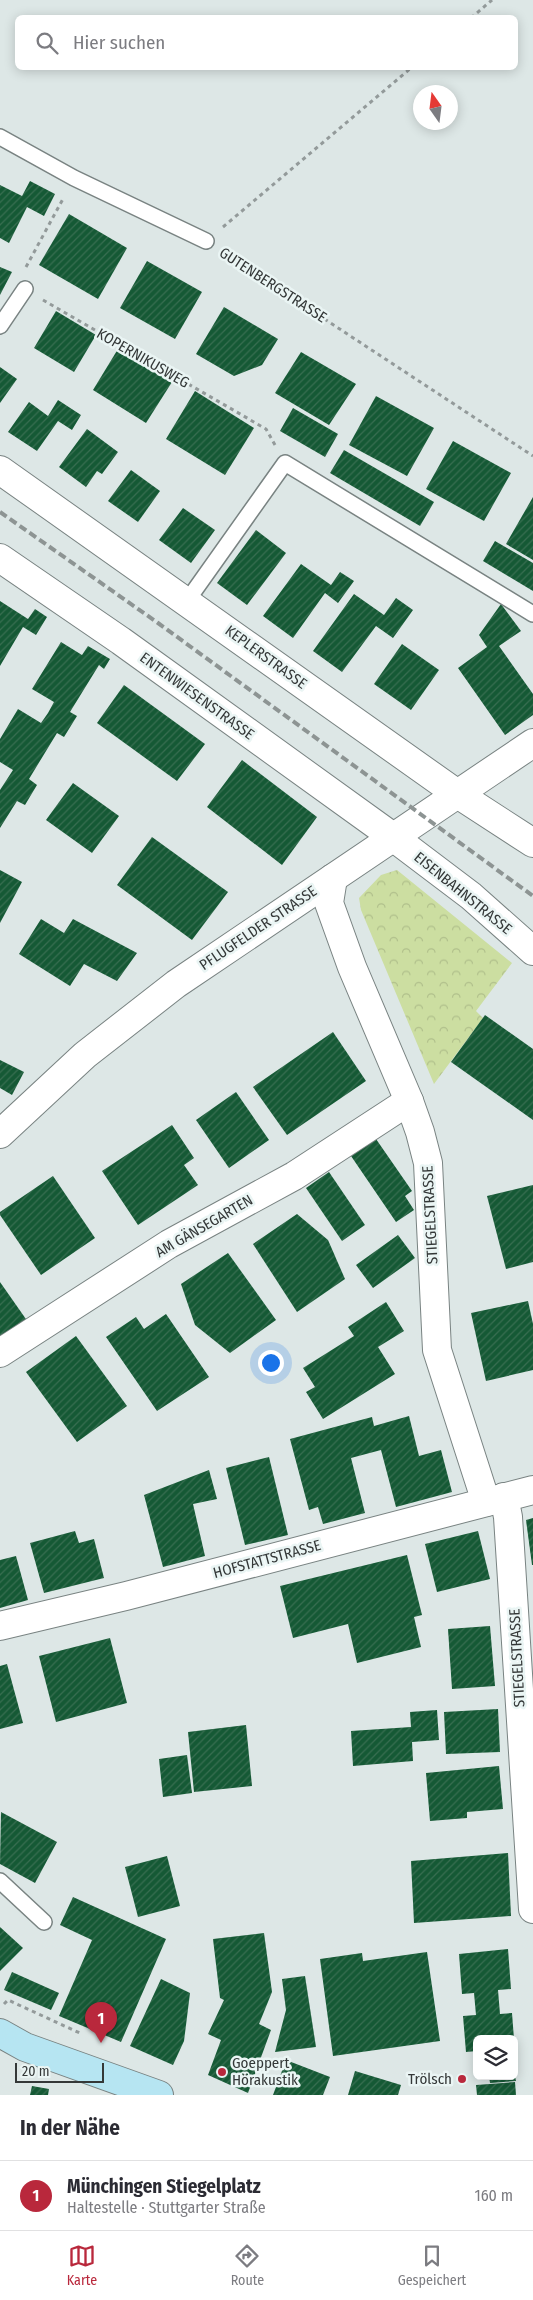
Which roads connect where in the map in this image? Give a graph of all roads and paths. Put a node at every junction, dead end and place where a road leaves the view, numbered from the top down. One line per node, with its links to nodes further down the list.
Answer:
1 (492, 0): 2 (path)
2 (474, 15)
3 (410, 70): 6 (path)
4 (0, 137): 6 (lane, GUTENBERGSTRASSE)
5 (64, 196): 7 (path)
6 (206, 241): 9 (path, GUTENBERGSTRASSE)
7 (23, 282): 8 (lane); 10 (path, KOPERNIKUSWEG)
8 (0, 326)
9 (533, 456)
10 (285, 463): 13 (lane); 14 (lane)
11 (0, 470): 13 (street, KEPLERSTRASSE)
12 (0, 558): 17 (street, ENTENWIESENSTRASSE)
13 (187, 601): 16 (street, KEPLERSTRASSE)
14 (533, 614)
15 (533, 743): 16 (street, PFLUGFELDER STRASSE)
16 (456, 793): 17 (street, PFLUGFELDER STRASSE); 18 (street, KEPLERSTRASSE)
17 (393, 837): 19 (street, PFLUGFELDER STRASSE); 20 (street, EISENBAHNSTRASSE)
18 (533, 843)
19 (333, 878): 21 (street, STIEGELSTRASSE); 22 (street, PFLUGFELDER STRASSE)
20 (533, 951)
21 (409, 1101): 23 (street, AM GÄNSEGARTEN); 25 (street, STIEGELSTRASSE)
22 (0, 1134)
23 (0, 1352)
24 (533, 1490): 25 (street, HOFSTATTSTRASSE)
25 (495, 1500): 26 (street, HOFSTATTSTRASSE); 28 (street, STIEGELSTRASSE)
26 (0, 1626)
27 (0, 1881): 29 (lane)
28 (533, 1909)
29 (44, 1922)
30 (4, 2004): 32 (path)
31 (0, 2033): 33 (street)
32 (84, 2035)
33 (159, 2095)

